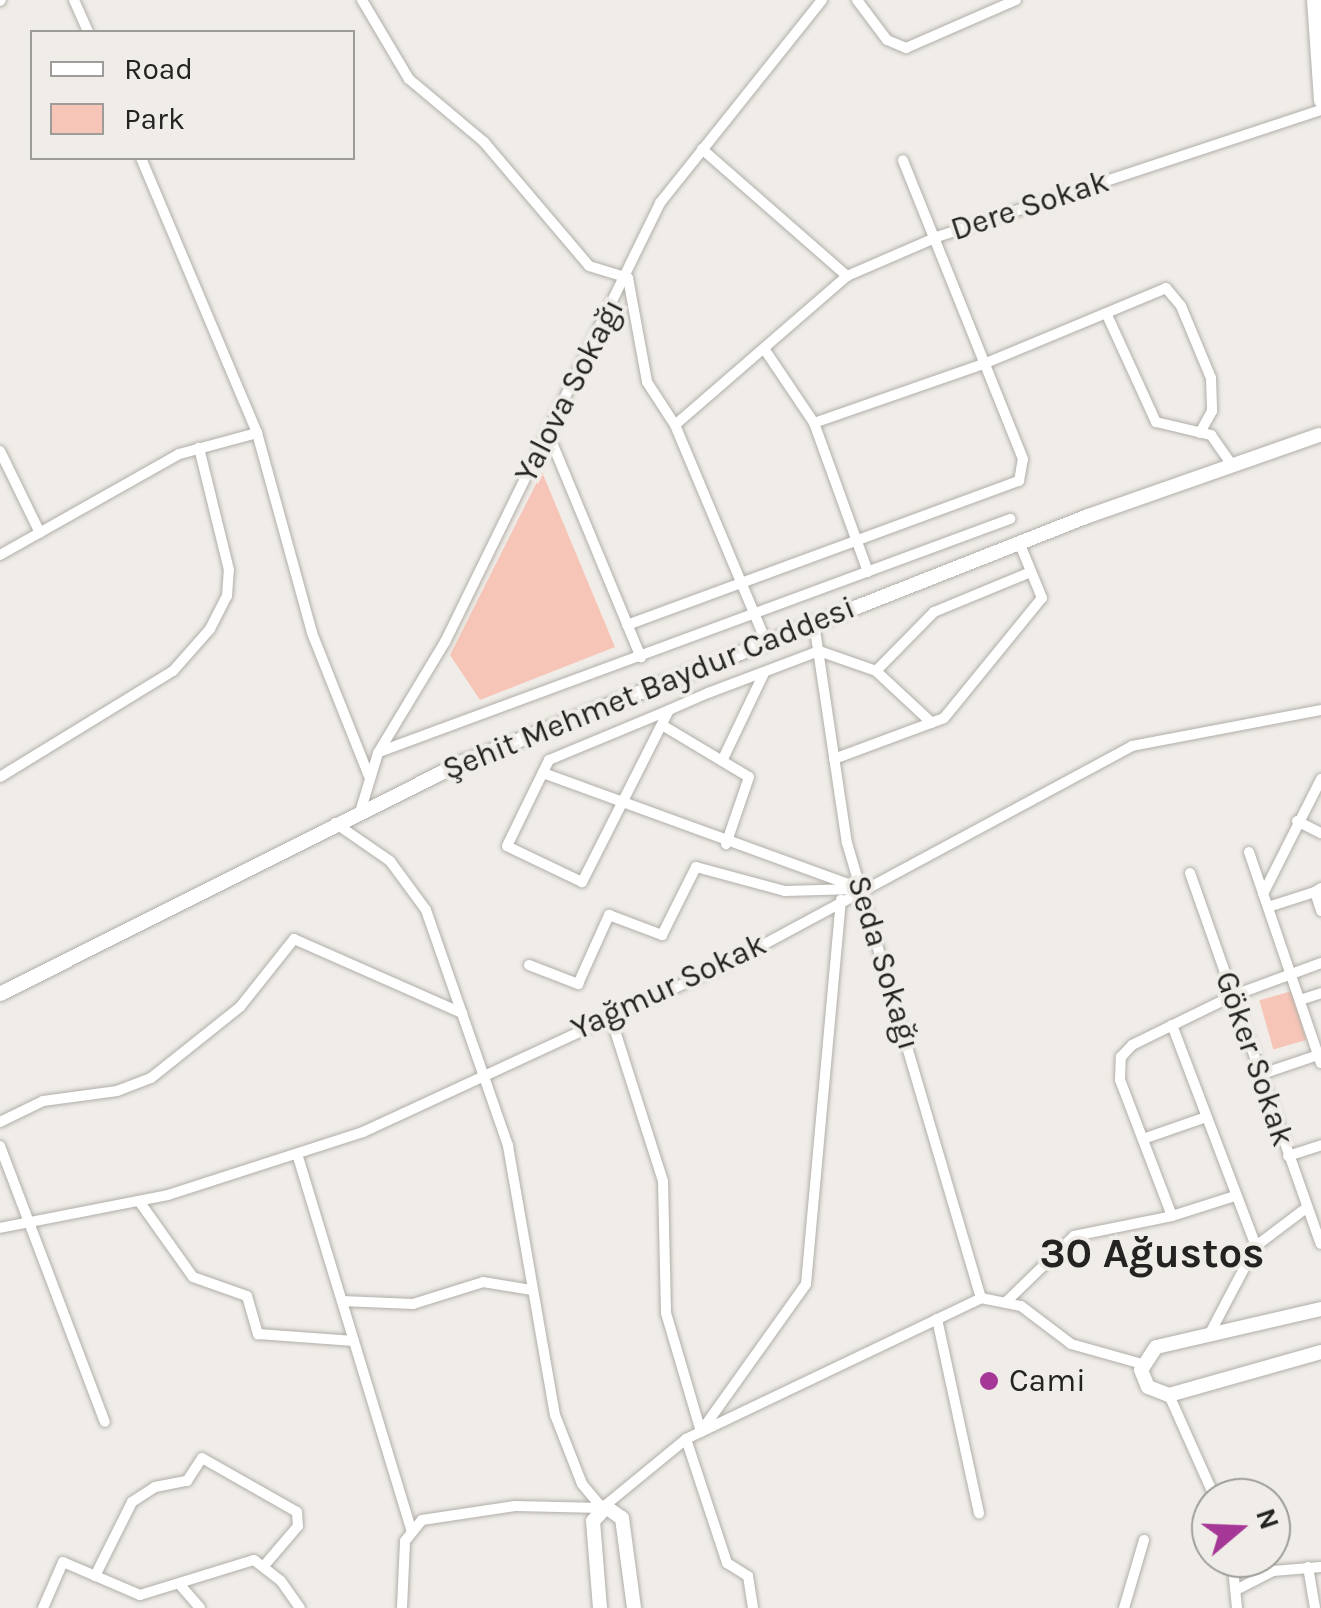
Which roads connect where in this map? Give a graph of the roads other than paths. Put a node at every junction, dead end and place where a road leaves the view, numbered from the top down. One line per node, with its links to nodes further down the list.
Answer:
1 (74, 0): 7 (street)
2 (362, 0): 15 (street)
3 (822, 0): 10 (street, Yalova Sokağı)
4 (856, 0): 5 (street)
5 (1016, 0)
6 (1314, 0): 8 (street)
7 (87, 30)
8 (1321, 100)
9 (1321, 110): 13 (street, Dere Sokak)
10 (702, 149): 14 (street); 15 (street, Yalova Sokağı)
11 (142, 160): 23 (street)
12 (902, 160): 13 (street)
13 (936, 238): 14 (street, Dere Sokak); 18 (street)
14 (847, 276): 17 (street, Dere Sokak)
15 (628, 278): 20 (street); 24 (street, Yalova Sokağı)
16 (1107, 315): 18 (street); 22 (street); 22 (street)
17 (765, 350): 19 (street); 20 (street, Dere Sokak)
18 (986, 363): 19 (street); 31 (street)
19 (814, 423): 31 (street)
20 (675, 425): 35 (street)
21 (1320, 432): 27 (street, Şehit Mehmet Baydur Caddesi)
22 (1200, 433): 27 (street)
23 (257, 434): 25 (street); 52 (street)
24 (548, 434): 38 (street); 48 (street, Yalova Sokağı)
25 (199, 448): 29 (street); 53 (street)
26 (0, 451): 29 (street)
27 (1231, 464): 30 (street, Şehit Mehmet Baydur Caddesi)
28 (1010, 519): 33 (street)
29 (40, 533): 32 (street)
30 (1018, 542): 34 (street); 37 (street, Şehit Mehmet Baydur Caddesi)
31 (857, 543): 33 (street); 35 (street)
32 (0, 555)
33 (868, 572): 36 (street)
34 (1031, 572): 42 (street); 46 (street)
35 (742, 584): 36 (street); 38 (street)
36 (755, 614): 39 (street); 41 (street)
37 (814, 622): 39 (street, Şehit Mehmet Baydur Caddesi); 40 (street, Seda Sokağı)
38 (627, 625): 41 (street)
39 (766, 642): 56 (street, Şehit Mehmet Baydur Caddesi)
40 (818, 651): 42 (street); 43 (street); 49 (street, Seda Sokağı)
41 (641, 657): 48 (street)
42 (876, 671): 46 (street)
43 (764, 672): 44 (street); 50 (street)
44 (669, 710): 47 (street); 51 (street)
45 (1321, 710): 63 (street, Yağmur Sokak)
46 (932, 723): 49 (street)
47 (662, 724): 50 (street); 55 (street)
48 (378, 753): 52 (street, Yalova Sokağı)
49 (834, 759): 63 (street, Seda Sokağı)
50 (722, 761): 60 (street)
51 (542, 773): 55 (street); 55 (street)
52 (369, 776): 56 (street, Yalova Sokağı)
53 (0, 777)
54 (1321, 779): 57 (street)
55 (624, 802): 60 (street)
56 (361, 809): 58 (street, Şehit Mehmet Baydur Caddesi)
57 (1297, 821): 59 (street); 65 (street)
58 (334, 823): 73 (street, Şehit Mehmet Baydur Caddesi); 76 (street)
59 (1321, 833)
60 (726, 844): 63 (street)
61 (1248, 852): 65 (street)
62 (1190, 873): 74 (street, Göker Sokak)
63 (861, 888): 66 (street, Yağmur Sokak); 70 (street); 98 (street, Seda Sokağı)
64 (1318, 890): 67 (street); 68 (street)
65 (1263, 894): 67 (street)
66 (842, 900): 77 (street, Yağmur Sokak); 109 (street)
67 (1268, 907): 71 (street)
68 (1321, 911)
69 (1321, 963): 71 (street)
70 (529, 965)
71 (1291, 974): 74 (street); 75 (street)
72 (1321, 993): 75 (street)
73 (0, 994)
74 (1232, 996): 78 (street); 80 (street, Göker Sokak)
75 (1300, 1000): 79 (street)
76 (462, 1012): 81 (street); 83 (street)
77 (610, 1015): 81 (street, Yağmur Sokak); 109 (street)
78 (1172, 1025): 82 (street); 84 (street)
79 (1320, 1059): 80 (street)
80 (1259, 1075): 88 (street, Göker Sokak)
81 (485, 1078): 87 (street, Yağmur Sokak); 97 (street)
82 (1206, 1117): 84 (street); 89 (street)
83 (0, 1122)
84 (1143, 1139): 92 (street)
85 (1321, 1145): 88 (street)
86 (0, 1146): 93 (street)
87 (298, 1156): 90 (street, Yağmur Sokak); 100 (street)
88 (1288, 1156): 91 (street, Göker Sokak)
89 (1235, 1196): 92 (street); 96 (street)
90 (139, 1201): 93 (street, Yağmur Sokak); 104 (street)
91 (1306, 1208): 95 (street, Göker Sokak); 96 (street)
92 (1172, 1216): 99 (street)
93 (30, 1222): 94 (street, Yağmur Sokak); 108 (street)
94 (0, 1228)
95 (1321, 1244)
96 (1256, 1246): 103 (street)
97 (532, 1290): 100 (street); 113 (street)
98 (981, 1298): 99 (street); 102 (street)
99 (1007, 1300): 106 (street)
100 (342, 1301): 104 (street)
101 (1321, 1309): 103 (street)
102 (937, 1319): 109 (street); 112 (street)
103 (1209, 1335): 106 (street)
104 (354, 1342): 114 (street)
105 (1321, 1352): 107 (street)
106 (1142, 1364): 107 (street)
107 (1169, 1396): 111 (street)
108 (105, 1422)
109 (701, 1432): 110 (street)
110 (686, 1439): 113 (street); 129 (street)
111 (1206, 1478)
112 (979, 1514)
113 (598, 1515): 114 (street); 127 (street); 128 (street)
114 (411, 1530): 126 (street)
115 (1144, 1540): 130 (street)
116 (264, 1566): 119 (street); 121 (street); 125 (street)
117 (1308, 1566): 118 (street); 122 (street); 132 (street)
118 (1321, 1567)
119 (95, 1576): 121 (street); 123 (street)
120 (1234, 1578): 122 (street)
121 (181, 1586): 124 (street)
122 (1236, 1590): 131 (street)
123 (43, 1608)
124 (200, 1608)
125 (300, 1608)
126 (402, 1608)
127 (600, 1608)
128 (634, 1608)
129 (753, 1608)
130 (1124, 1608)
131 (1237, 1608)
132 (1315, 1608)

